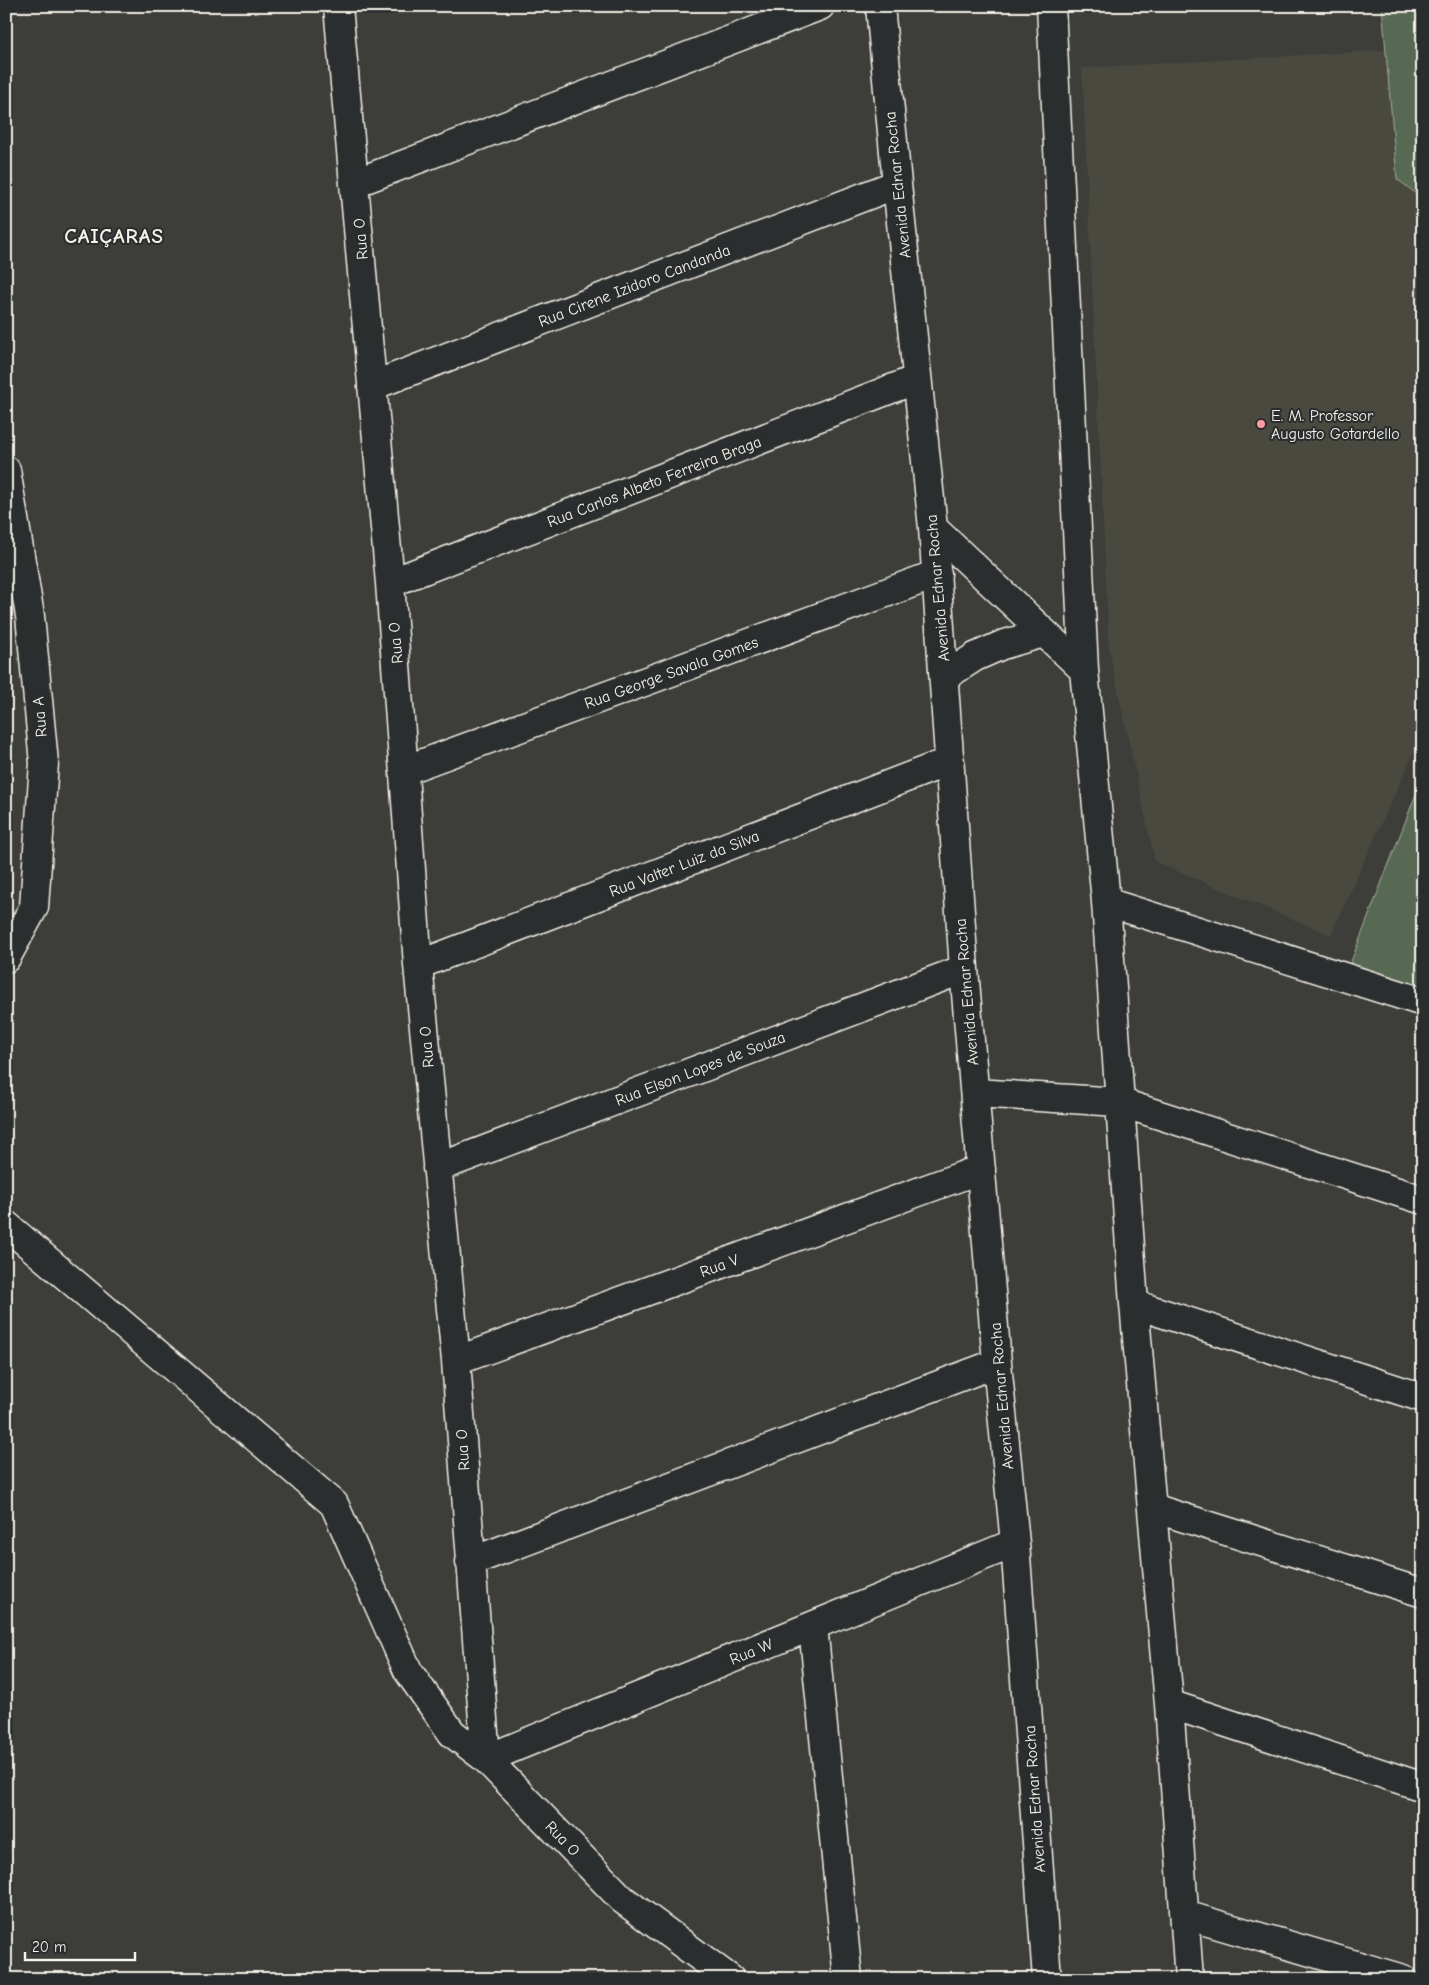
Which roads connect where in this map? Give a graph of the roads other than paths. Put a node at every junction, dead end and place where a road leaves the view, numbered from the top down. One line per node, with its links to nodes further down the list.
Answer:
1 (338, 6): 5 (street, Rua O)
2 (820, 6): 5 (street)
3 (880, 6): 6 (street, Avenida Ednar Rocha)
4 (1051, 6): 14 (street)
5 (355, 183): 8 (street, Rua O)
6 (897, 184): 7 (street, Avenida Ednar Rocha); 8 (street, Rua Cirene Izidoro Candanda)
7 (917, 380): 10 (street, Avenida Ednar Rocha); 12 (street, Rua Carlos Albeto Ferreira Braga)
8 (372, 386): 12 (street, Rua O)
9 (6, 470): 19 (street, Rua A)
10 (933, 528): 11 (street, Avenida Ednar Rocha); 13 (street)
11 (936, 574): 15 (street, Avenida Ednar Rocha); 17 (street, Rua George Savala Gomes)
12 (390, 583): 17 (street, Rua O)
13 (1043, 632): 14 (street); 15 (street)
14 (1084, 670): 18 (street)
15 (944, 677): 16 (street, Avenida Ednar Rocha)
16 (950, 761): 20 (street, Rua Valter Luiz da Silva); 21 (street, Avenida Ednar Rocha)
17 (405, 770): 20 (street, Rua O)
18 (1106, 902): 22 (street); 24 (street)
19 (6, 958)
20 (418, 965): 25 (street, Rua O)
21 (964, 969): 23 (street, Avenida Ednar Rocha); 25 (street, Rua Elson Lopes de Souza)
22 (1423, 1002)
23 (974, 1093): 24 (street); 26 (street, Avenida Ednar Rocha)
24 (1119, 1102): 27 (street); 29 (street)
25 (437, 1168): 30 (street, Rua O)
26 (981, 1169): 30 (street, Rua V); 31 (street, Avenida Ednar Rocha)
27 (1423, 1200)
28 (6, 1226): 39 (street)
29 (1134, 1304): 32 (street); 33 (street)
30 (456, 1361): 35 (street, Rua O)
31 (997, 1363): 34 (street, Avenida Ednar Rocha); 35 (street)
32 (1423, 1398)
33 (1153, 1508): 36 (street); 38 (street)
34 (1015, 1542): 37 (street, Rua W); 44 (street, Avenida Ednar Rocha)
35 (470, 1562): 39 (street, Rua O)
36 (1423, 1594)
37 (812, 1626): 39 (street, Rua W); 43 (street)
38 (1169, 1704): 40 (street); 41 (street)
39 (486, 1759): 42 (street, Rua O)
40 (1423, 1787)
41 (1185, 1915): 45 (street); 46 (street)
42 (730, 1979)
43 (848, 1979)
44 (1047, 1979)
45 (1189, 1979)
46 (1403, 1979)

